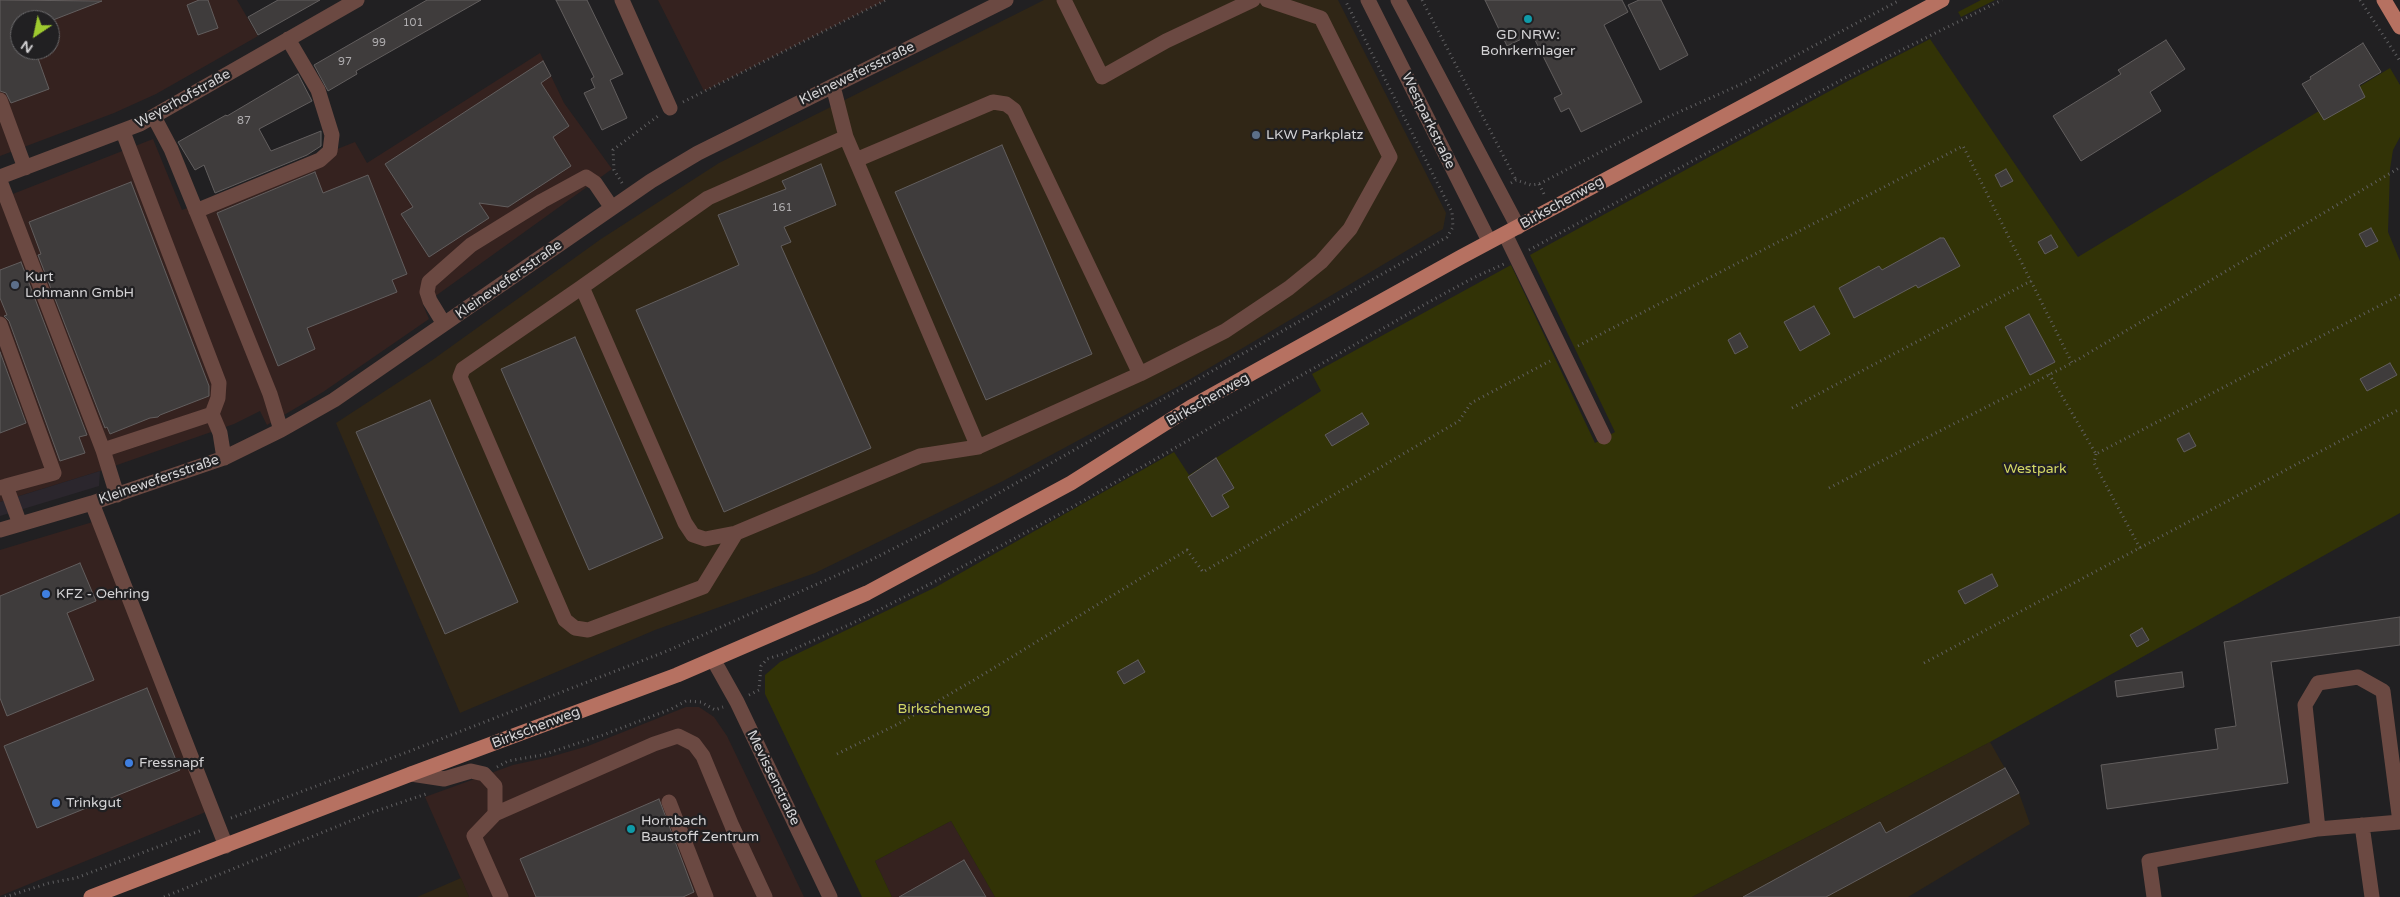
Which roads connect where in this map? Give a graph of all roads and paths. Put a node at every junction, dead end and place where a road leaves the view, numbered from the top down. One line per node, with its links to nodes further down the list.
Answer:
1 (622, 0): 22 (street)
2 (886, 0): 22 (path)
3 (1006, 0): 20 (street, Kleinewefersstraße)
4 (1064, 0): 5 (street)
5 (1253, 0)
6 (1267, 0): 49 (street)
7 (1345, 0): 37 (path)
8 (1368, 0): 34 (street, Westparkstraße)
9 (1398, 0): 32 (street, Westparkstraße)
10 (1422, 0): 30 (path)
11 (1900, 0): 30 (path)
12 (1942, 0): 38 (main road, Birkschenweg)
13 (2002, 0): 40 (path)
14 (2360, 0): 19 (path)
15 (2384, 0): 17 (main road)
16 (348, 2): 18 (street, Weyerhofstraße)
17 (2400, 27)
18 (288, 40): 23 (street, Weyerhofstraße); 36 (street)
19 (2400, 61)
20 (833, 86): 25 (street); 33 (street, Kleinewefersstraße)
21 (0, 100): 27 (street)
22 (670, 108): 33 (path)
23 (154, 117): 24 (street, Weyerhofstraße); 36 (street)
24 (123, 132): 27 (street, Weyerhofstraße); 53 (street)
25 (846, 137): 26 (street); 43 (street)
26 (856, 160): 49 (street); 56 (street)
27 (26, 168): 29 (street, Weyerhofstraße)
28 (2398, 168): 48 (path)
29 (0, 177)
30 (1516, 180): 32 (path)
31 (0, 181): 57 (street)
32 (1499, 188): 38 (street, Westparkstraße)
33 (630, 196): 35 (street, Kleinewefersstraße)
34 (1468, 202): 37 (path); 39 (street, Westparkstraße)
35 (612, 208): 46 (street, Kleinewefersstraße); 46 (street)
36 (196, 211): 54 (street)
37 (1452, 212): 75 (path)
38 (1511, 231): 39 (main road, Birkschenweg); 40 (street, Westparkstraße)
39 (1489, 242): 68 (main road, Birkschenweg)
40 (1517, 257): 41 (path); 47 (street, Westparkstraße)
41 (1473, 278)
42 (2031, 281): 47 (path); 48 (path); 51 (path)
43 (582, 287): 66 (street); 66 (street)
44 (2400, 295): 58 (path)
45 (0, 324): 60 (street)
46 (444, 324): 54 (street, Kleinewefersstraße)
47 (1564, 354): 55 (street, Westparkstraße); 70 (path)
48 (2072, 362): 50 (path)
49 (1140, 374): 56 (street)
50 (2049, 374): 58 (path); 61 (path)
51 (1792, 408)
52 (2400, 409): 67 (path)
53 (212, 414): 57 (street); 59 (street)
54 (281, 430): 59 (street, Kleinewefersstraße)
55 (1604, 437)
56 (978, 446): 66 (street)
57 (103, 450): 62 (street)
58 (2096, 454): 67 (path)
59 (224, 458): 62 (street, Kleinewefersstraße)
60 (3, 487): 64 (street)
61 (1830, 488)
62 (117, 495): 63 (street, Kleinewefersstraße)
63 (92, 503): 64 (street, Kleinewefersstraße); 75 (street)
64 (20, 524): 65 (street, Kleinewefersstraße)
65 (0, 530)
66 (736, 533)
67 (2140, 548): 69 (path)
68 (714, 660): 71 (main road, Birkschenweg); 84 (street, Mevissenstraße)
69 (1924, 663)
70 (837, 754)
71 (412, 774): 73 (street); 78 (main road, Birkschenweg)
72 (669, 802): 82 (street)
73 (495, 814): 81 (street); 83 (street)
74 (2400, 822): 76 (street); 77 (street)
75 (217, 824): 78 (street); 79 (path)
76 (2362, 825): 77 (street); 86 (street)
77 (2318, 829): 85 (street)
78 (226, 846): 80 (main road, Birkschenweg)
79 (5, 897)
80 (91, 897)
81 (501, 897)
82 (706, 897)
83 (765, 897)
84 (830, 897)
85 (2154, 897)
86 (2372, 897)

